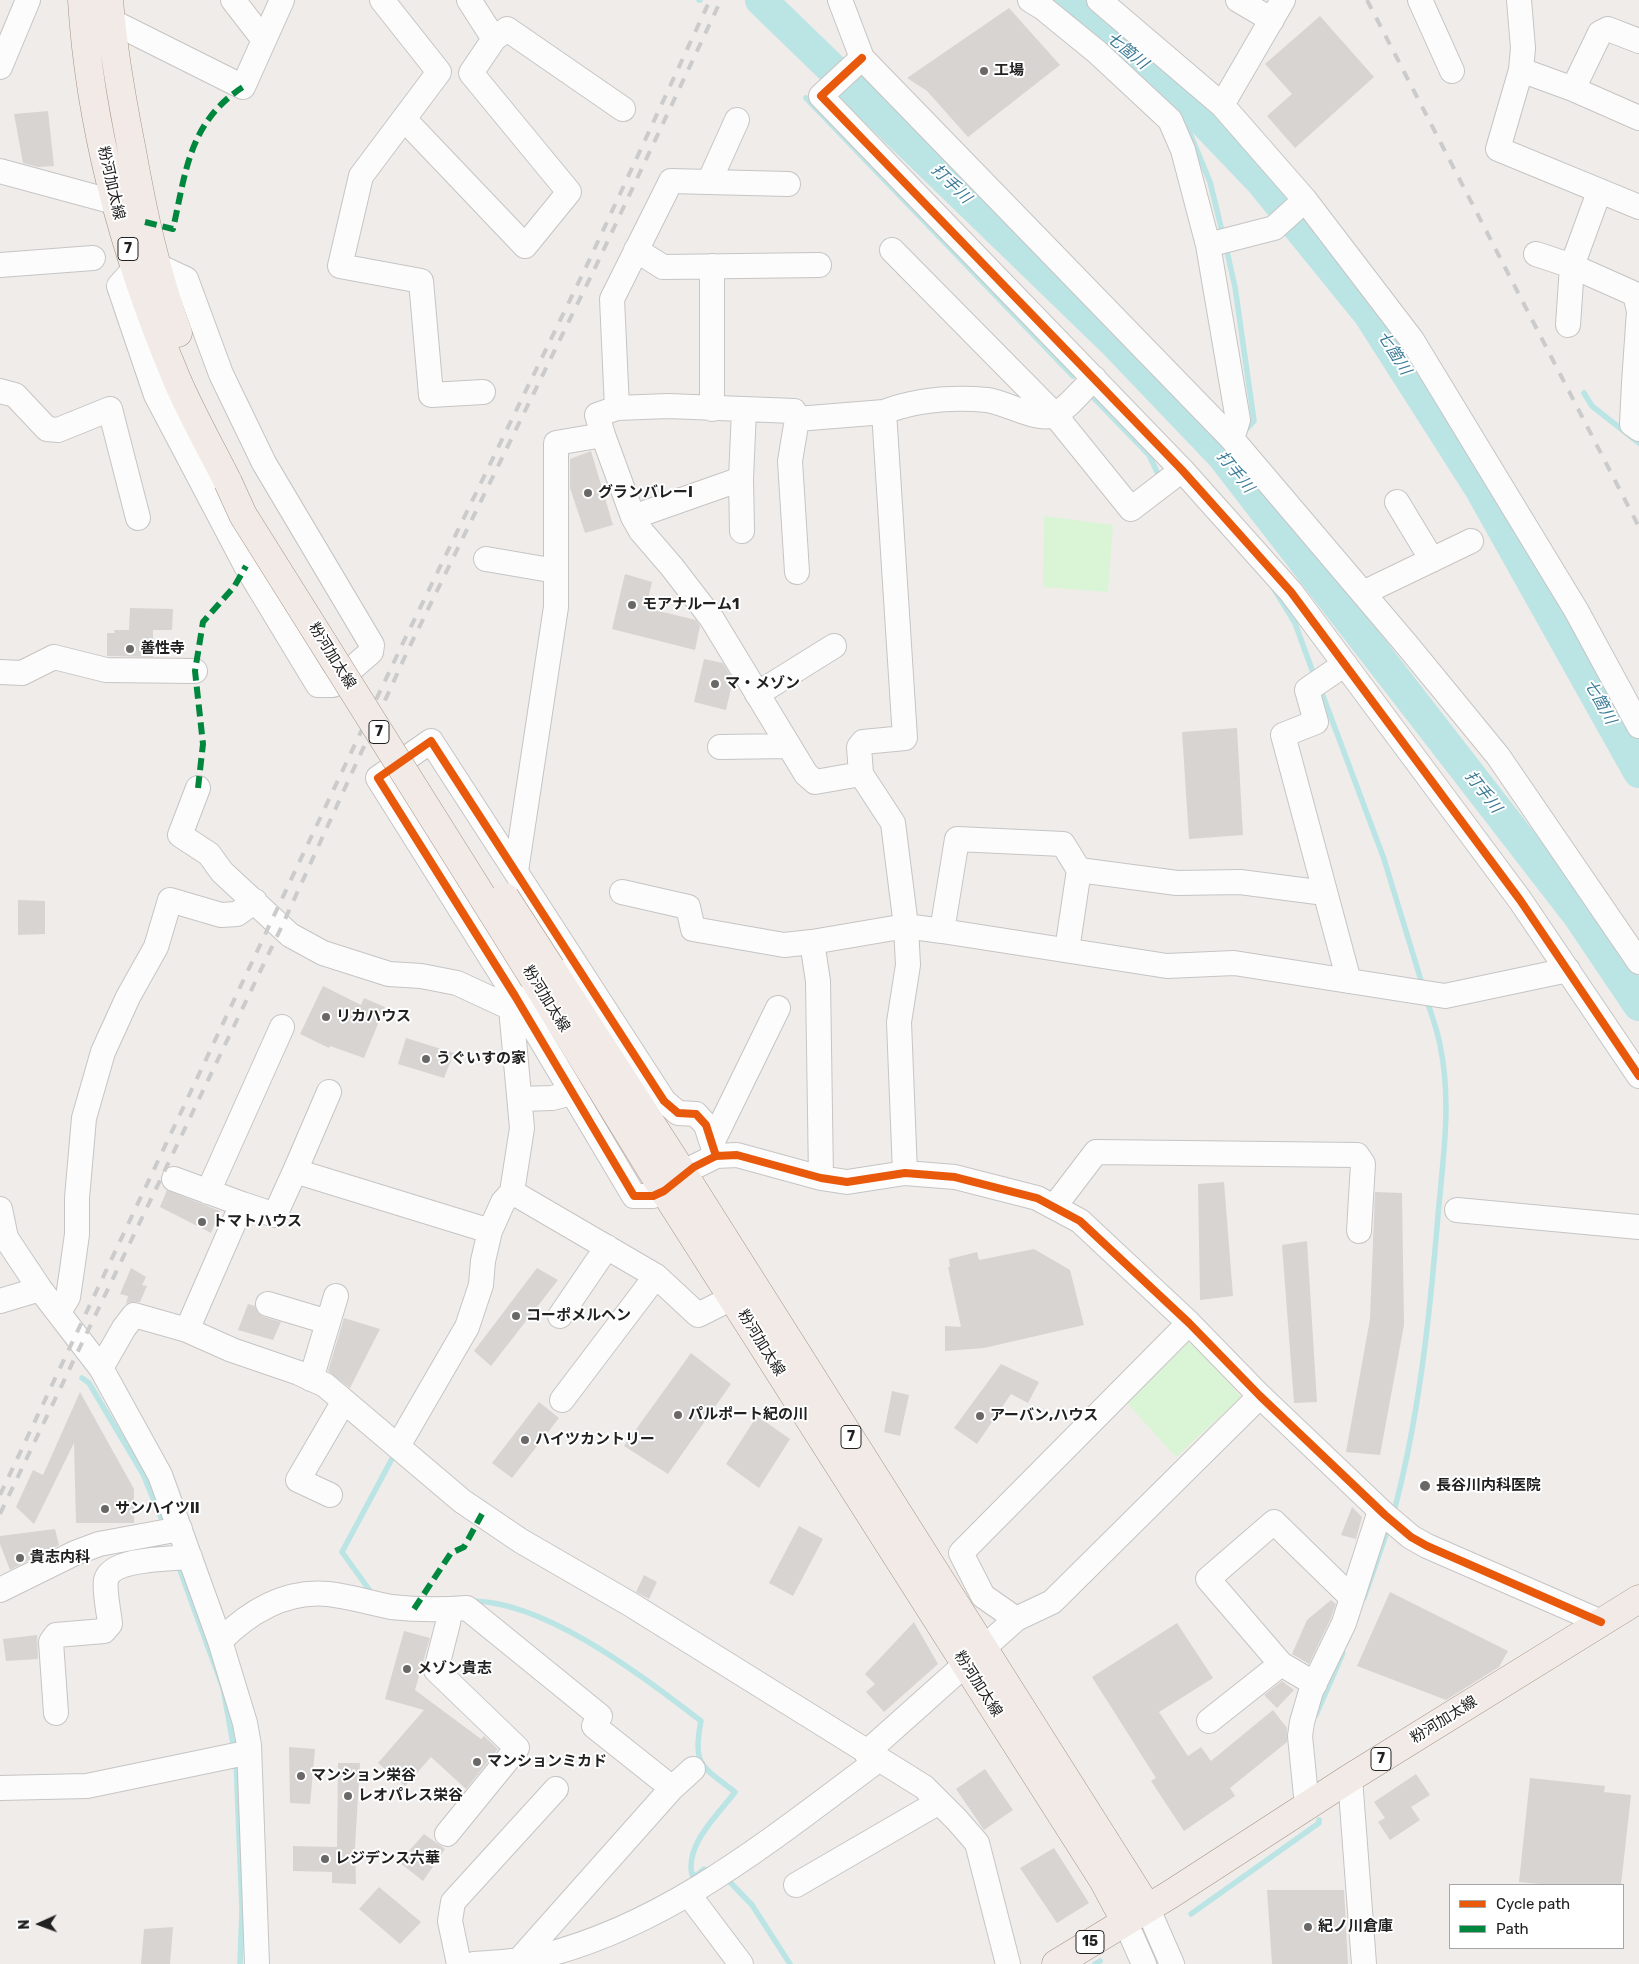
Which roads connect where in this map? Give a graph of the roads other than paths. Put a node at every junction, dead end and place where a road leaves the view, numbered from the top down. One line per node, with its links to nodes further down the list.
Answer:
1 (28, 0): 19 (street)
2 (233, 0): 16 (street)
3 (282, 0): 16 (street)
4 (382, 0): 26 (street)
5 (469, 0): 15 (street)
6 (840, 0): 18 (street)
7 (1030, 0): 35 (street)
8 (1099, 0): 23 (street)
9 (1238, 0): 13 (street)
10 (1420, 0): 21 (street)
11 (1519, 0): 20 (street)
12 (78, 2): 14 (street); 33 (main road, 粉河加太線 / 7)
13 (1277, 10): 23 (street)
14 (110, 11): 16 (street); 44 (main road, 粉河加太線 / 7)
15 (494, 39): 24 (street); 26 (street)
16 (264, 40)
17 (1639, 41): 22 (street)
18 (862, 58): 47 (street); 59 (street)
19 (0, 67)
20 (1521, 70): 22 (street); 31 (street)
21 (1452, 71)
22 (1573, 89): 25 (street)
23 (1222, 105): 32 (street)
24 (624, 109)
25 (1639, 118)
26 (405, 120): 50 (street)
27 (737, 120): 29 (street)
28 (0, 171): 33 (street)
29 (709, 182): 30 (street); 36 (street)
30 (788, 184)
31 (1599, 192): 34 (street); 43 (street)
32 (1305, 200): 35 (street); 77 (street)
33 (114, 202): 44 (main road, 粉河加太線 / 7)
34 (1639, 207)
35 (1208, 245): 59 (street)
36 (636, 250): 42 (street); 51 (street)
37 (892, 250): 55 (street)
38 (1536, 254): 43 (street)
39 (93, 258): 40 (street)
40 (0, 265)
41 (819, 265): 42 (street)
42 (712, 266): 52 (street)
43 (1572, 266): 45 (street); 46 (street)
44 (145, 267): 44 (street); 94 (main road, 粉河加太線 / 7, bridge)
45 (1639, 311): 48 (street)
46 (1568, 325)
47 (1094, 378): 55 (street); 60 (street)
48 (1637, 383): 57 (street)
49 (0, 392): 64 (street)
50 (483, 392)
51 (617, 408): 52 (street); 58 (street)
52 (712, 409): 53 (street)
53 (744, 410): 56 (street); 61 (street)
54 (884, 412): 55 (street); 56 (street); 80 (street)
55 (1055, 415): 60 (street)
56 (797, 419): 70 (street)
57 (1639, 429)
58 (603, 435): 63 (street); 69 (street)
59 (1232, 439): 71 (street)
60 (1182, 470): 73 (street)
61 (741, 479): 63 (street); 65 (street)
62 (1397, 502): 68 (street)
63 (633, 517): 76 (street)
64 (138, 518)
65 (742, 531)
66 (1471, 542): 68 (street)
67 (486, 559): 69 (street)
68 (1432, 560): 71 (street)
69 (556, 571): 83 (street)
70 (797, 572)
71 (1363, 593): 91 (street)
72 (834, 646): 76 (street)
73 (1345, 664): 85 (street); 92 (street)
74 (195, 671): 75 (street)
75 (0, 672)
76 (757, 694): 78 (street)
77 (1639, 726)
78 (788, 746): 79 (street); 80 (street)
79 (720, 747)
80 (861, 774): 87 (street)
81 (198, 788): 86 (street)
82 (1079, 870): 85 (street); 88 (street); 90 (street)
83 (516, 871): 94 (street); 101 (street)
84 (622, 892): 89 (street)
85 (1326, 894): 93 (street)
86 (255, 901): 94 (street); 123 (street)
87 (906, 926): 88 (street); 89 (street); 103 (street)
88 (942, 931): 90 (street)
89 (812, 942): 104 (street)
90 (1067, 950): 93 (street)
91 (1639, 962)
92 (1568, 970): 93 (street); 97 (street)
93 (1349, 981)
94 (528, 988): 99 (street); 100 (street); 106 (main road, 粉河加太線 / 7)
95 (778, 1008): 101 (street)
96 (282, 1027): 107 (street)
97 (1639, 1076)
98 (329, 1092): 102 (street)
99 (572, 1093): 100 (street); 106 (street)
100 (520, 1099): 108 (street)
101 (714, 1149): 104 (street); 106 (street)
102 (295, 1171): 109 (street); 114 (street)
103 (905, 1173): 104 (street); 110 (street)
104 (821, 1178)
105 (174, 1179): 107 (street)
106 (675, 1183): 120 (main road, 粉河加太線 / 7); 145 (main road, 粉河加太線 / 7)
107 (208, 1192): 109 (street)
108 (512, 1192): 114 (street); 116 (street)
109 (242, 1204): 127 (street)
110 (1054, 1207): 115 (street); 126 (street)
111 (0, 1209): 118 (street)
112 (1457, 1210): 113 (street)
113 (1639, 1227)
114 (490, 1231): 133 (street)
115 (1359, 1231)
116 (607, 1247): 117 (street); 124 (street)
117 (656, 1276): 120 (street); 131 (street)
118 (40, 1289): 121 (street); 123 (street)
119 (336, 1296): 125 (street)
120 (732, 1298): 145 (main road, 粉河加太線 / 7)
121 (0, 1301)
122 (268, 1304): 125 (street)
123 (59, 1312): 128 (street)
124 (560, 1316)
125 (328, 1322): 129 (street)
126 (1189, 1323): 130 (street); 142 (street)
127 (187, 1330): 128 (street); 129 (street)
128 (101, 1368): 136 (street)
129 (311, 1378): 132 (street)
130 (1260, 1396): 135 (street); 142 (street)
131 (562, 1400)
132 (344, 1401): 133 (street); 134 (street)
133 (398, 1446): 151 (street)
134 (330, 1496)
135 (1387, 1517): 139 (street); 143 (street)
136 (169, 1532): 137 (street); 138 (street)
137 (178, 1558): 144 (street); 148 (street)
138 (0, 1590)
139 (1352, 1598): 146 (street); 147 (street)
140 (1639, 1599): 143 (main road, 粉河加太線 / 7)
141 (450, 1609): 144 (street); 155 (street); 159 (street)
142 (1016, 1619): 145 (street)
143 (1601, 1622): 153 (main road, 粉河加太線 / 7)
144 (220, 1641): 150 (street)
145 (974, 1655): 151 (street); 162 (main road, 粉河加太線 / 7)
146 (1281, 1664): 147 (street); 149 (street)
147 (1315, 1684): 158 (street)
148 (56, 1713)
149 (1210, 1721)
150 (238, 1756): 154 (street); 164 (street)
151 (872, 1756): 157 (street); 161 (street)
152 (693, 1769): 155 (street)
153 (1350, 1778): 158 (main road, 粉河加太線 / 7); 172 (street)
154 (0, 1788)
155 (672, 1788): 163 (street)
156 (556, 1789): 165 (street)
157 (939, 1802): 160 (street); 168 (street)
158 (1307, 1806): 162 (main road, 粉河加太線 / 7)
159 (448, 1834)
160 (796, 1885)
161 (689, 1895): 163 (street); 167 (street)
162 (1136, 1914): 169 (main road, 15); 170 (street); 171 (street)
163 (507, 1961): 166 (street)
164 (257, 1964)
165 (459, 1964)
166 (474, 1964)
167 (742, 1964)
168 (1008, 1964)
169 (1056, 1964)
170 (1144, 1964)
171 (1172, 1964)
172 (1364, 1964)

